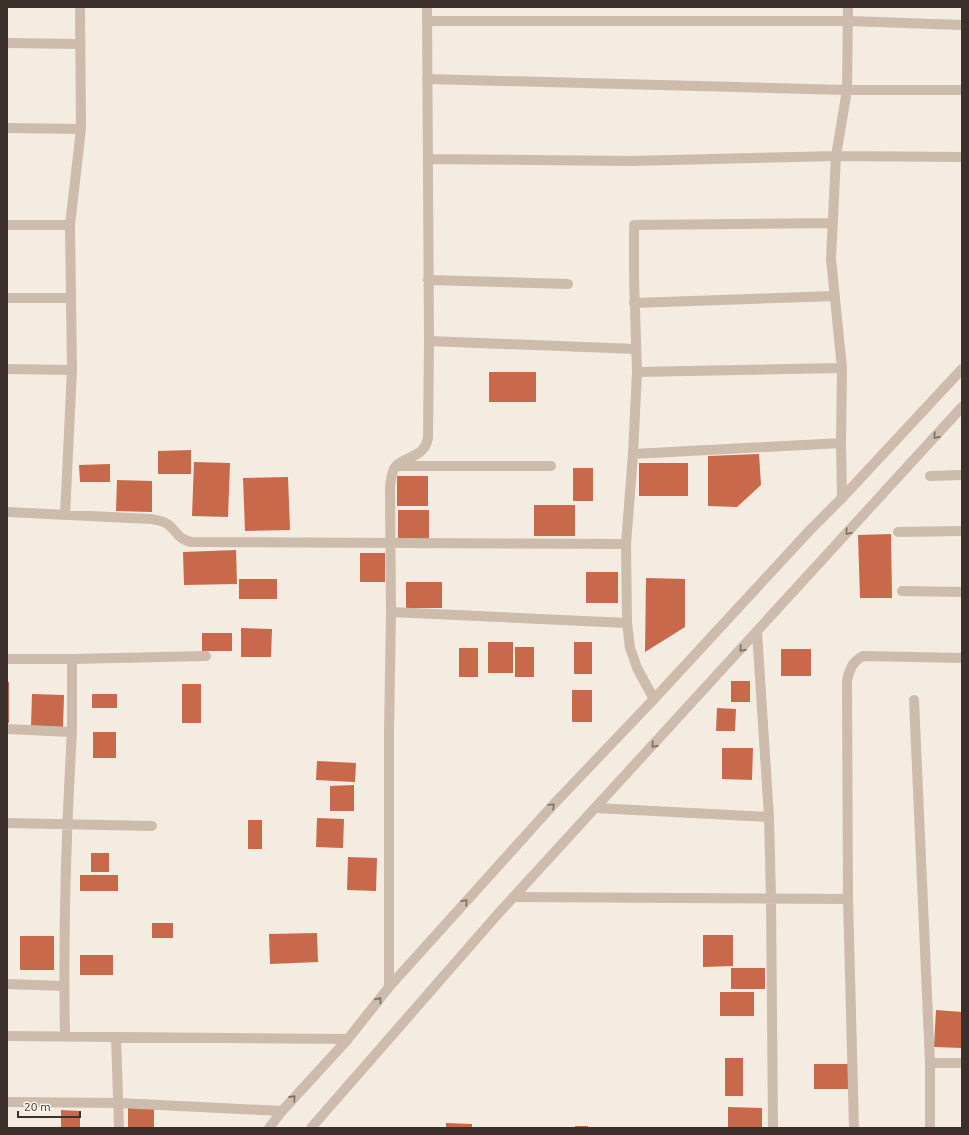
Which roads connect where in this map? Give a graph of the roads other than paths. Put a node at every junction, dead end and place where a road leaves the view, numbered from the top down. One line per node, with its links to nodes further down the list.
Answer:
1 (80, 7): 8 (street)
2 (427, 7): 5 (street)
3 (848, 7): 4 (street)
4 (848, 21): 5 (street); 6 (street); 10 (street)
5 (427, 22): 9 (street)
6 (962, 25)
7 (7, 43): 8 (street)
8 (80, 44): 13 (street)
9 (427, 79): 10 (street); 16 (street)
10 (847, 90): 11 (street); 14 (street)
11 (962, 90)
12 (7, 128): 13 (street)
13 (81, 129): 19 (street)
14 (836, 156): 15 (street); 16 (street); 17 (street)
15 (962, 157)
16 (428, 159): 20 (street)
17 (832, 223): 22 (street); 25 (street)
18 (7, 225): 19 (street)
19 (70, 225): 24 (street)
20 (428, 280): 21 (street); 26 (street)
21 (568, 284)
22 (835, 296): 25 (street); 28 (street)
23 (7, 298): 24 (street)
24 (70, 298): 31 (street)
25 (634, 303): 27 (street)
26 (429, 341): 27 (street); 36 (street)
27 (636, 349): 32 (street)
28 (842, 368): 32 (street); 34 (street)
29 (962, 369): 40 (street)
30 (7, 370): 31 (street)
31 (72, 370): 42 (street)
32 (636, 372): 35 (street)
33 (962, 407): 51 (street, one-way to 51)
34 (841, 443): 35 (street); 40 (street)
35 (633, 454): 46 (street)
36 (396, 466): 37 (street); 45 (street)
37 (551, 466)
38 (962, 475): 39 (street)
39 (930, 476)
40 (842, 498): 56 (street)
41 (7, 512): 42 (street)
42 (65, 515): 45 (street)
43 (962, 531): 44 (street)
44 (898, 532)
45 (391, 543): 46 (street); 49 (street)
46 (626, 544): 50 (street)
47 (902, 591): 48 (street)
48 (962, 592)
49 (391, 612): 50 (street); 70 (street)
50 (627, 623): 56 (street)
51 (757, 632): 60 (street, one-way to 60); 61 (street)
52 (206, 656): 55 (street)
53 (962, 658): 67 (street)
54 (7, 659): 55 (street)
55 (72, 659): 59 (street)
56 (654, 699): 70 (street, one-way to 56)
57 (914, 700): 75 (street)
58 (7, 729): 59 (street)
59 (72, 732): 63 (street)
60 (596, 808): 61 (street); 65 (street)
61 (769, 817): 66 (street)
62 (7, 823): 63 (street)
63 (67, 824): 64 (street); 69 (street)
64 (152, 826)
65 (514, 897): 66 (street); 82 (street)
66 (771, 899): 67 (street); 83 (street)
67 (848, 899): 84 (street)
68 (7, 984): 69 (street)
69 (64, 986): 72 (street)
70 (389, 987): 74 (street, one-way to 70)
71 (7, 1036): 72 (street)
72 (65, 1036): 73 (street)
73 (116, 1037): 74 (street); 78 (street)
74 (348, 1038): 79 (street, one-way to 74)
75 (930, 1063): 76 (street); 85 (street)
76 (962, 1063)
77 (7, 1102): 78 (street)
78 (119, 1103): 79 (street); 80 (street)
79 (282, 1111): 81 (street)
80 (119, 1128)
81 (269, 1128)
82 (311, 1128)
83 (773, 1128)
84 (854, 1128)
85 (930, 1128)

